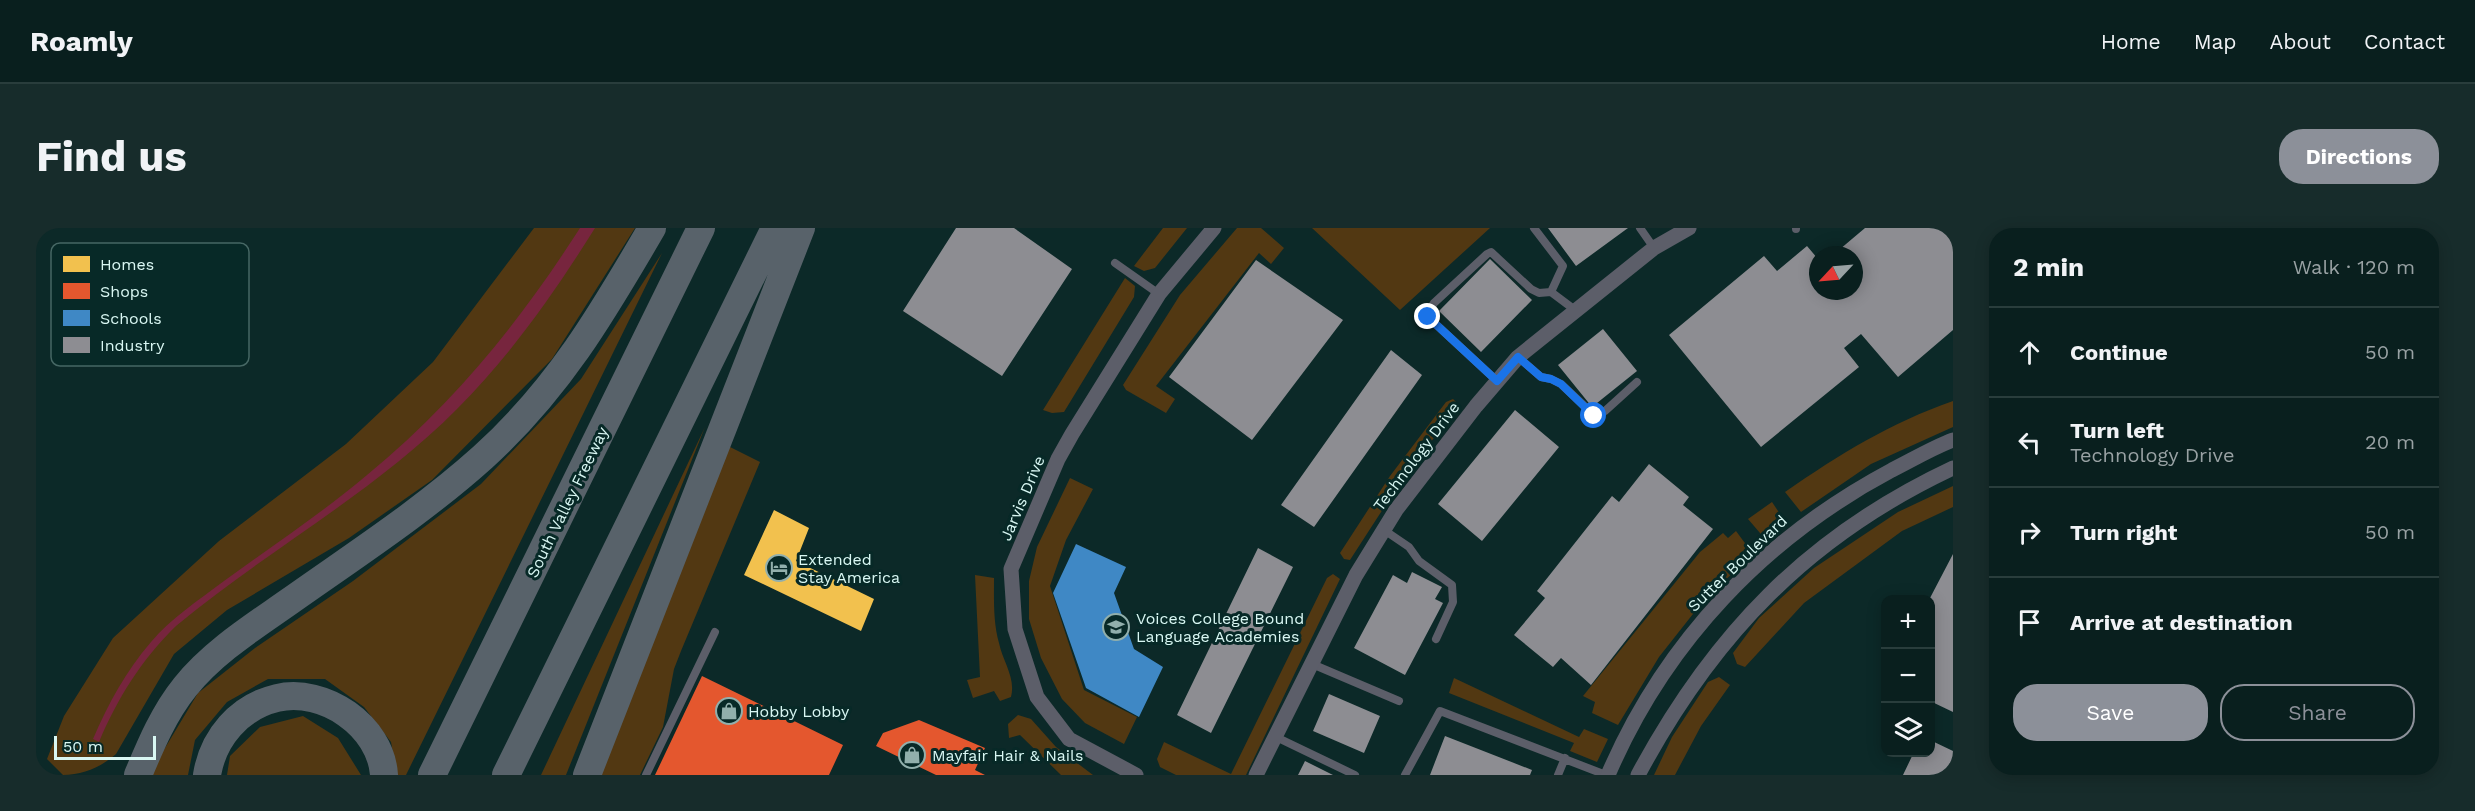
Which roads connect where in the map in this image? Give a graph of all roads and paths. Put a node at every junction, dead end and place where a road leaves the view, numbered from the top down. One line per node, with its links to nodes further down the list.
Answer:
1 (652, 228): 26 (highway)
2 (701, 228): 29 (highway, South Valley Freeway)
3 (775, 228): 30 (highway)
4 (801, 228): 31 (highway)
5 (1214, 228): 12 (street, Jarvis Drive)
6 (1534, 228): 11 (lane)
7 (1641, 228): 9 (lane)
8 (1685, 229): 9 (street, Technology Drive)
9 (1654, 248): 13 (street, Technology Drive)
10 (1115, 262): 12 (lane)
11 (1551, 292): 13 (lane); 15 (lane)
12 (1159, 294): 33 (street, Jarvis Drive)
13 (1575, 310): 14 (street, Technology Drive)
14 (1518, 357): 15 (street, Technology Drive); 16 (lane)
15 (1497, 381): 19 (street, Technology Drive)
16 (1637, 382)
17 (1953, 440): 38 (street, Sutter Boulevard)
18 (1953, 468): 39 (street)
19 (1384, 530): 21 (lane); 22 (street, Technology Drive)
20 (715, 632): 32 (lane)
21 (1436, 639)
22 (1312, 664): 23 (lane); 24 (street, Technology Drive)
23 (1399, 701)
24 (1276, 737): 34 (street, Technology Drive); 35 (lane)
25 (1565, 758): 36 (lane); 37 (lane); 38 (lane)
26 (138, 775)
27 (207, 775): 28 (highway)
28 (384, 775)
29 (432, 775)
30 (506, 775)
31 (587, 775)
32 (646, 775)
33 (1136, 775)
34 (1256, 775)
35 (1355, 775)
36 (1406, 775)
37 (1558, 775)
38 (1607, 775)
39 (1638, 775)

